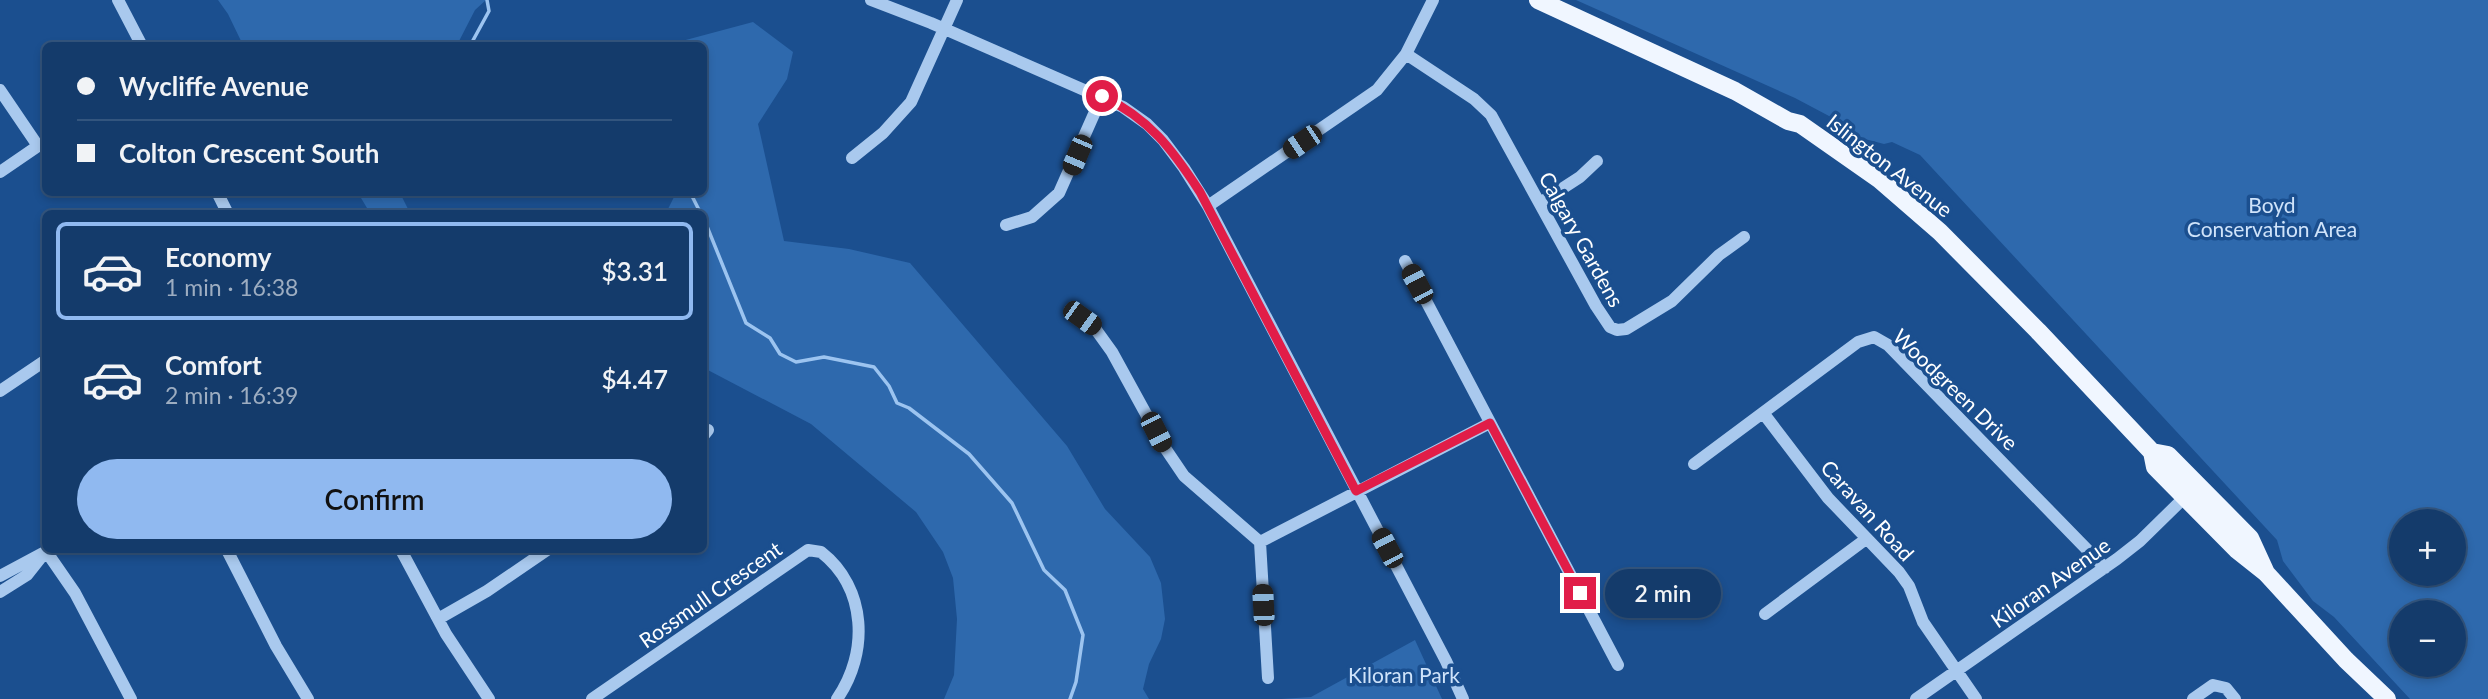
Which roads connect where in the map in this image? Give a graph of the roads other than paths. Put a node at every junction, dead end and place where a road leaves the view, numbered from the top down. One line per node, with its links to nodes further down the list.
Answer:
1 (118, 0): 7 (street)
2 (871, 0): 6 (street)
3 (957, 0): 6 (street)
4 (1433, 0): 8 (street)
5 (1538, 0): 25 (main road, Islington Avenue)
6 (945, 29): 10 (street); 12 (street)
7 (140, 42)
8 (1406, 54): 15 (street, Calgary Gardens); 16 (street)
9 (0, 90): 11 (street)
10 (1102, 96): 16 (street); 17 (street)
11 (42, 144): 14 (street)
12 (852, 158)
13 (1597, 161): 15 (street)
14 (0, 172)
15 (1540, 203): 18 (street, Calgary Gardens)
16 (1208, 206): 28 (street)
17 (1006, 225)
18 (1744, 237)
19 (1405, 261): 24 (street)
20 (1070, 310): 31 (street)
21 (42, 363): 22 (street)
22 (0, 391)
23 (1764, 414): 26 (street, Woodgreen Drive); 30 (street, Caravan Road); 38 (street, Woodgreen Drive)
24 (1490, 423): 28 (street); 44 (street)
25 (2152, 452): 27 (main road, Islington Avenue); 29 (main road, Islington Avenue)
26 (1694, 464)
27 (2197, 484): 29 (street, Kiloran Avenue); 39 (main road, Islington Avenue)
28 (1356, 491): 31 (street); 52 (street)
29 (2184, 498): 38 (street, Kiloran Avenue); 39 (main road, Islington Avenue)
30 (1866, 539): 42 (street); 45 (street, Caravan Road)
31 (1260, 542): 46 (street)
32 (42, 553): 40 (street)
33 (45, 553): 41 (street)
34 (50, 553): 47 (street)
35 (229, 553): 48 (street)
36 (403, 553): 43 (street)
37 (543, 553): 43 (street)
38 (2105, 568): 45 (street, Kiloran Avenue)
39 (2266, 573): 57 (main road, Islington Avenue)
40 (0, 576)
41 (0, 592)
42 (1765, 614)
43 (438, 619): 49 (street)
44 (1618, 665)
45 (1958, 671): 53 (street, Kiloran Avenue); 54 (street, Caravan Road)
46 (1268, 678)
47 (131, 699)
48 (308, 699)
49 (489, 699)
50 (592, 699): 51 (street, Rossmull Crescent)
51 (837, 699)
52 (1463, 699)
53 (1916, 699)
54 (1976, 699)
55 (2193, 699): 56 (street)
56 (2235, 699)
57 (2387, 699)

